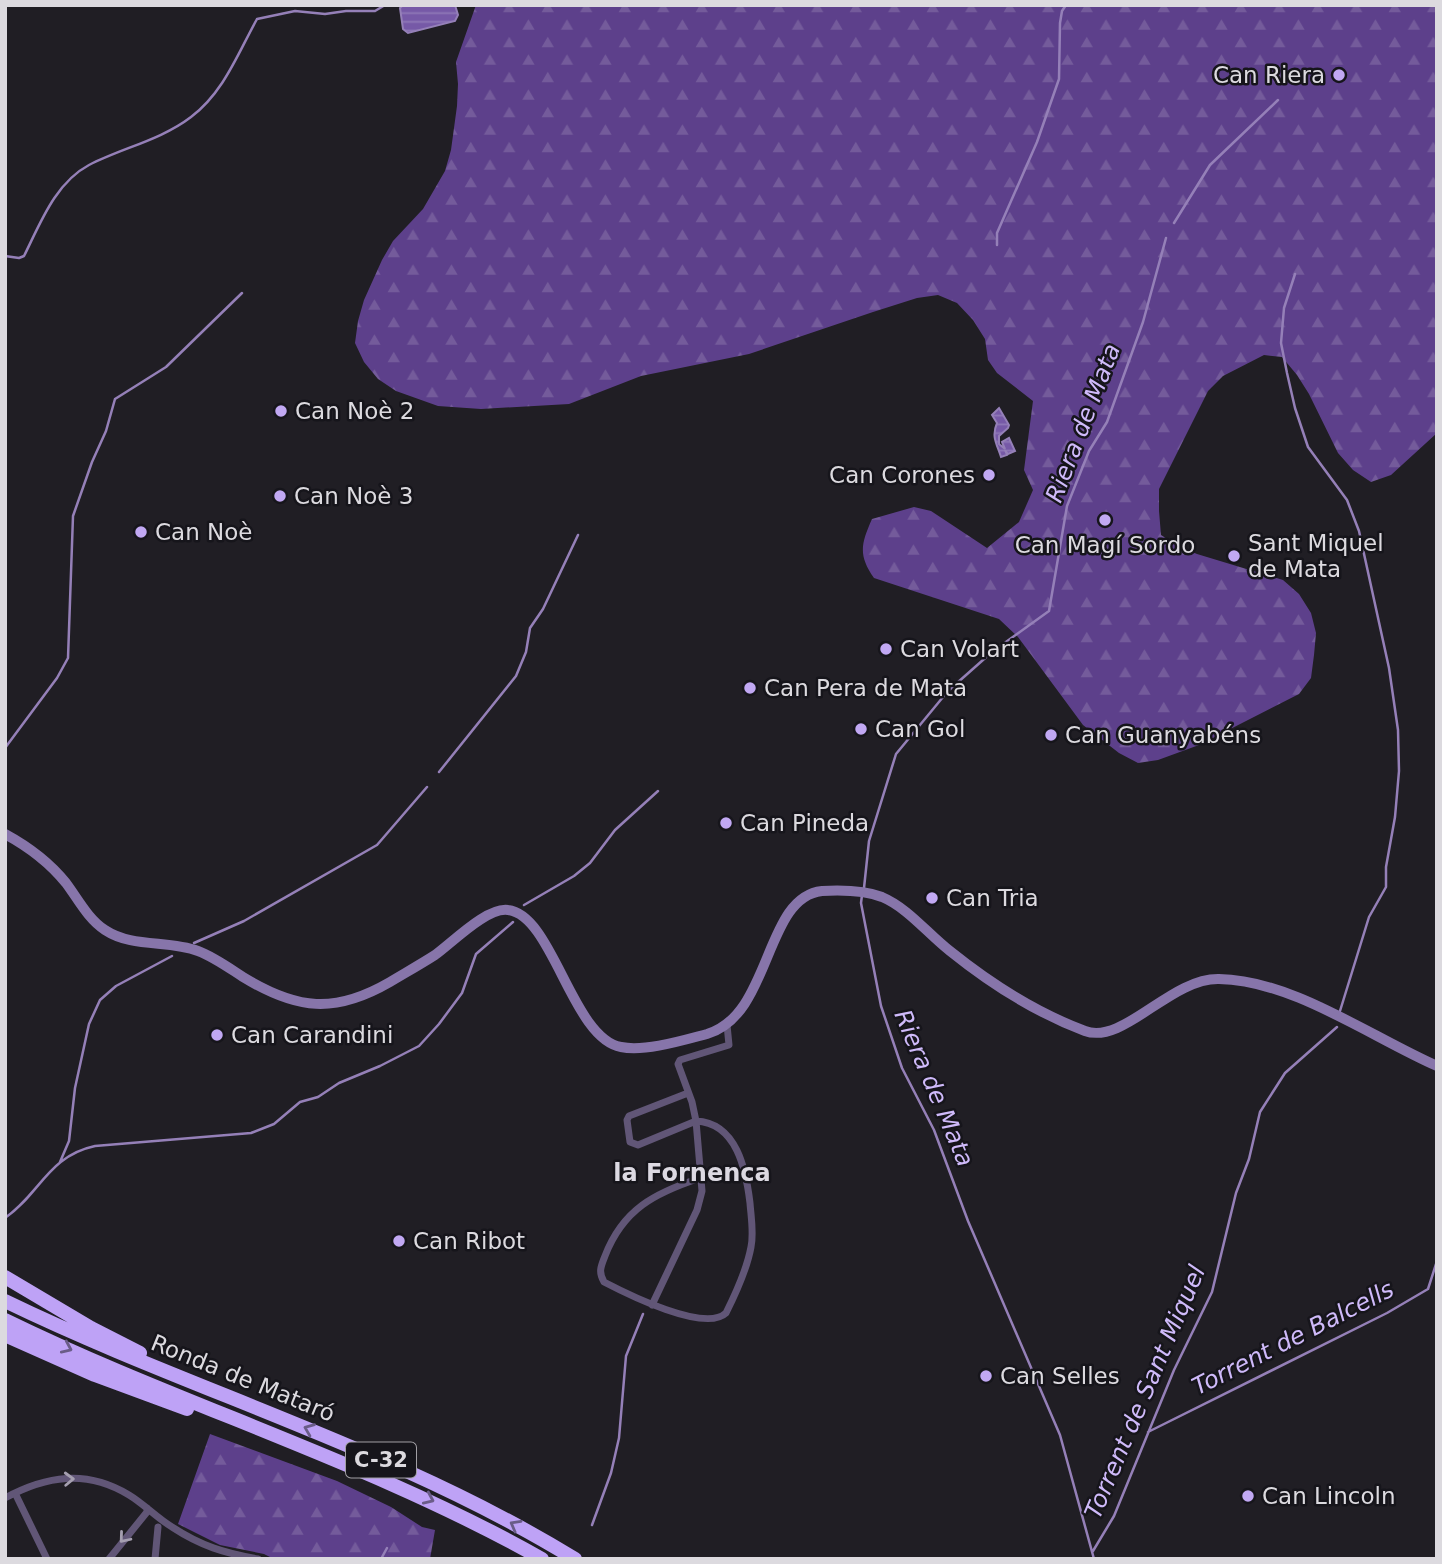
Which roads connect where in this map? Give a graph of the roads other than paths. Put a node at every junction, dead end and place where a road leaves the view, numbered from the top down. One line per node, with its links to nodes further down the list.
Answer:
1 (5, 834): 2 (street)
2 (727, 1026): 3 (street); 4 (street)
3 (1437, 1066)
4 (688, 1093): 5 (street); 5 (street)
5 (696, 1121): 6 (street); 9 (street)
6 (700, 1178): 9 (street); 9 (street)
7 (5, 1277): 12 (highway)
8 (5, 1301): 12 (highway, Ronda de Mataró / C-32)
9 (652, 1305)
10 (5, 1320): 13 (highway, Ronda de Mataró / C-32, one-way to 13)
11 (5, 1335): 13 (highway)
12 (180, 1377): 25 (highway, Ronda de Mataró / C-32, one-way to 12)
13 (321, 1453): 19 (highway, Ronda de Mataró / C-32, one-way to 19)
14 (15, 1493): 15 (street); 16 (street, one-way to 16); 20 (street)
15 (5, 1498)
16 (147, 1508): 17 (street); 18 (street)
17 (140, 1519): 18 (street); 21 (street, one-way to 21)
18 (161, 1524): 22 (street); 23 (street)
19 (531, 1554): 24 (highway, Ronda de Mataró / C-32)
20 (47, 1559)
21 (109, 1559)
22 (155, 1559)
23 (258, 1559)
24 (542, 1559)
25 (575, 1559)

